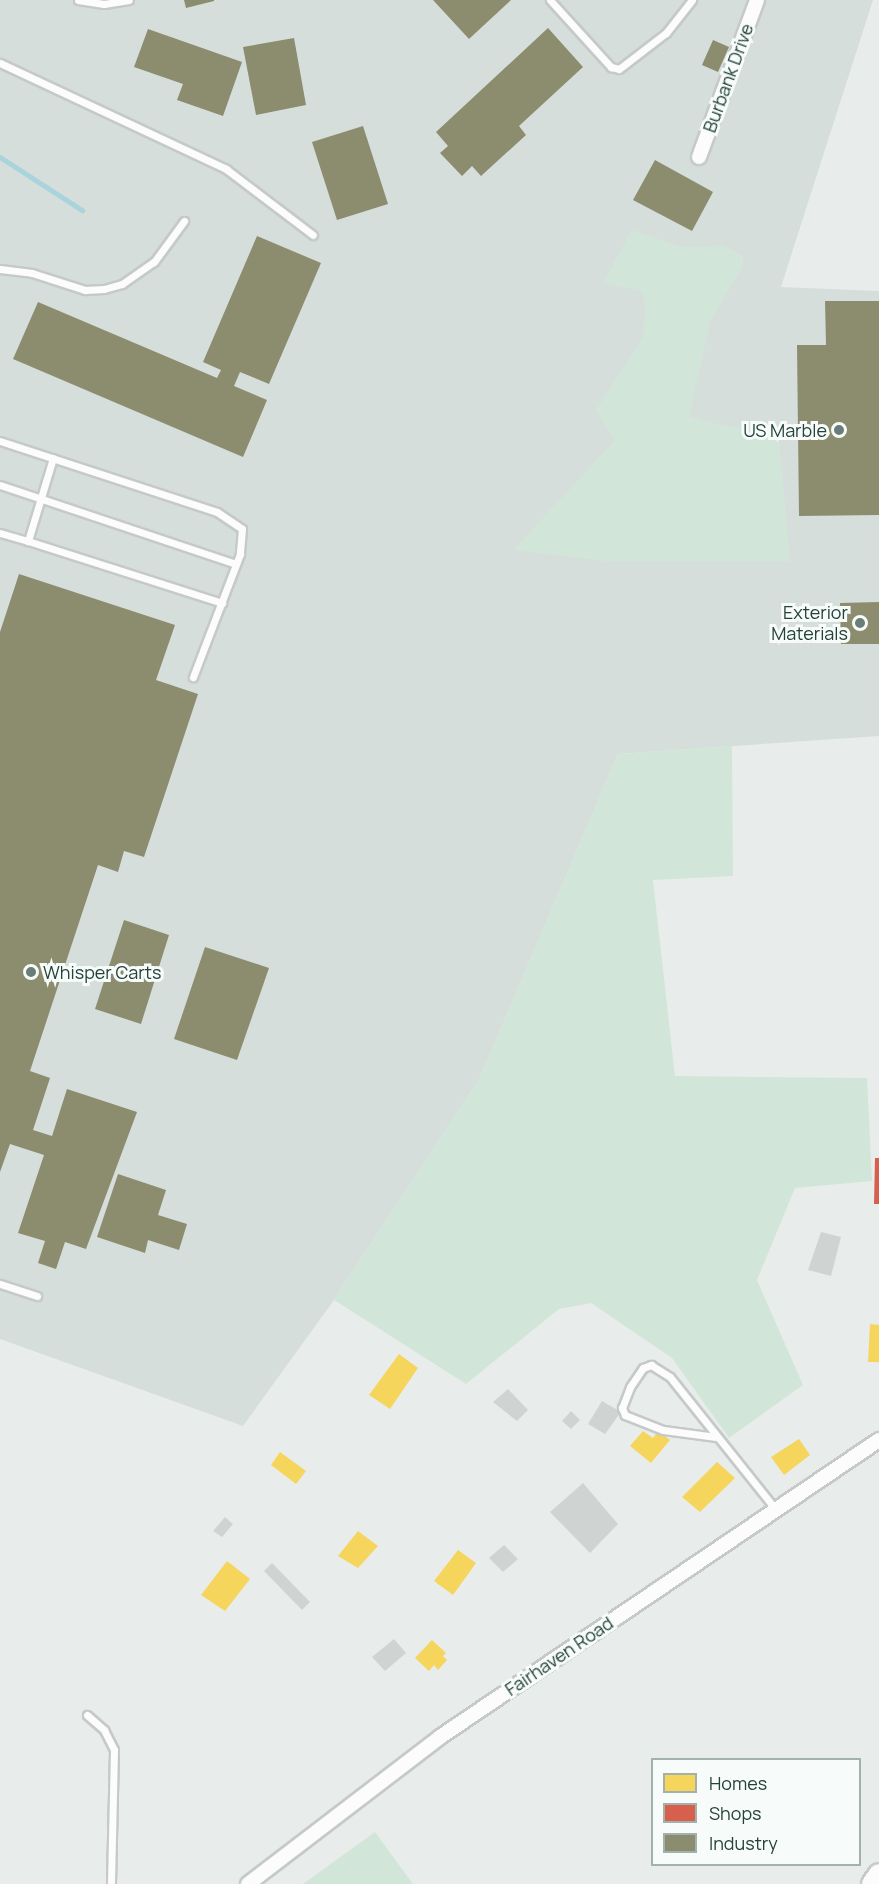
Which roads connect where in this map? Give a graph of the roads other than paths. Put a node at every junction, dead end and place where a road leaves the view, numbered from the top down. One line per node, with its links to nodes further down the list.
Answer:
1 (78, 0): 2 (lane)
2 (129, 0)
3 (550, 0): 4 (lane)
4 (692, 0)
5 (757, 0): 7 (street, Burbank Drive)
6 (0, 63): 9 (lane)
7 (699, 157)
8 (184, 221): 10 (lane)
9 (314, 235)
10 (0, 269)
11 (0, 441): 12 (lane)
12 (53, 458): 14 (lane); 17 (lane)
13 (0, 485): 14 (lane)
14 (41, 497): 16 (lane); 17 (lane)
15 (0, 532): 16 (lane)
16 (28, 541): 18 (lane)
17 (236, 564): 18 (lane)
18 (222, 603): 19 (lane)
19 (193, 677)
20 (0, 1284): 21 (lane)
21 (37, 1296)
22 (716, 1437): 22 (lane); 24 (lane)
23 (879, 1440): 24 (street, Fairhaven Road)
24 (776, 1510): 28 (street, Fairhaven Road)
25 (87, 1715): 27 (lane)
26 (879, 1874): 29 (main road)
27 (111, 1884)
28 (248, 1884)
29 (872, 1884)

